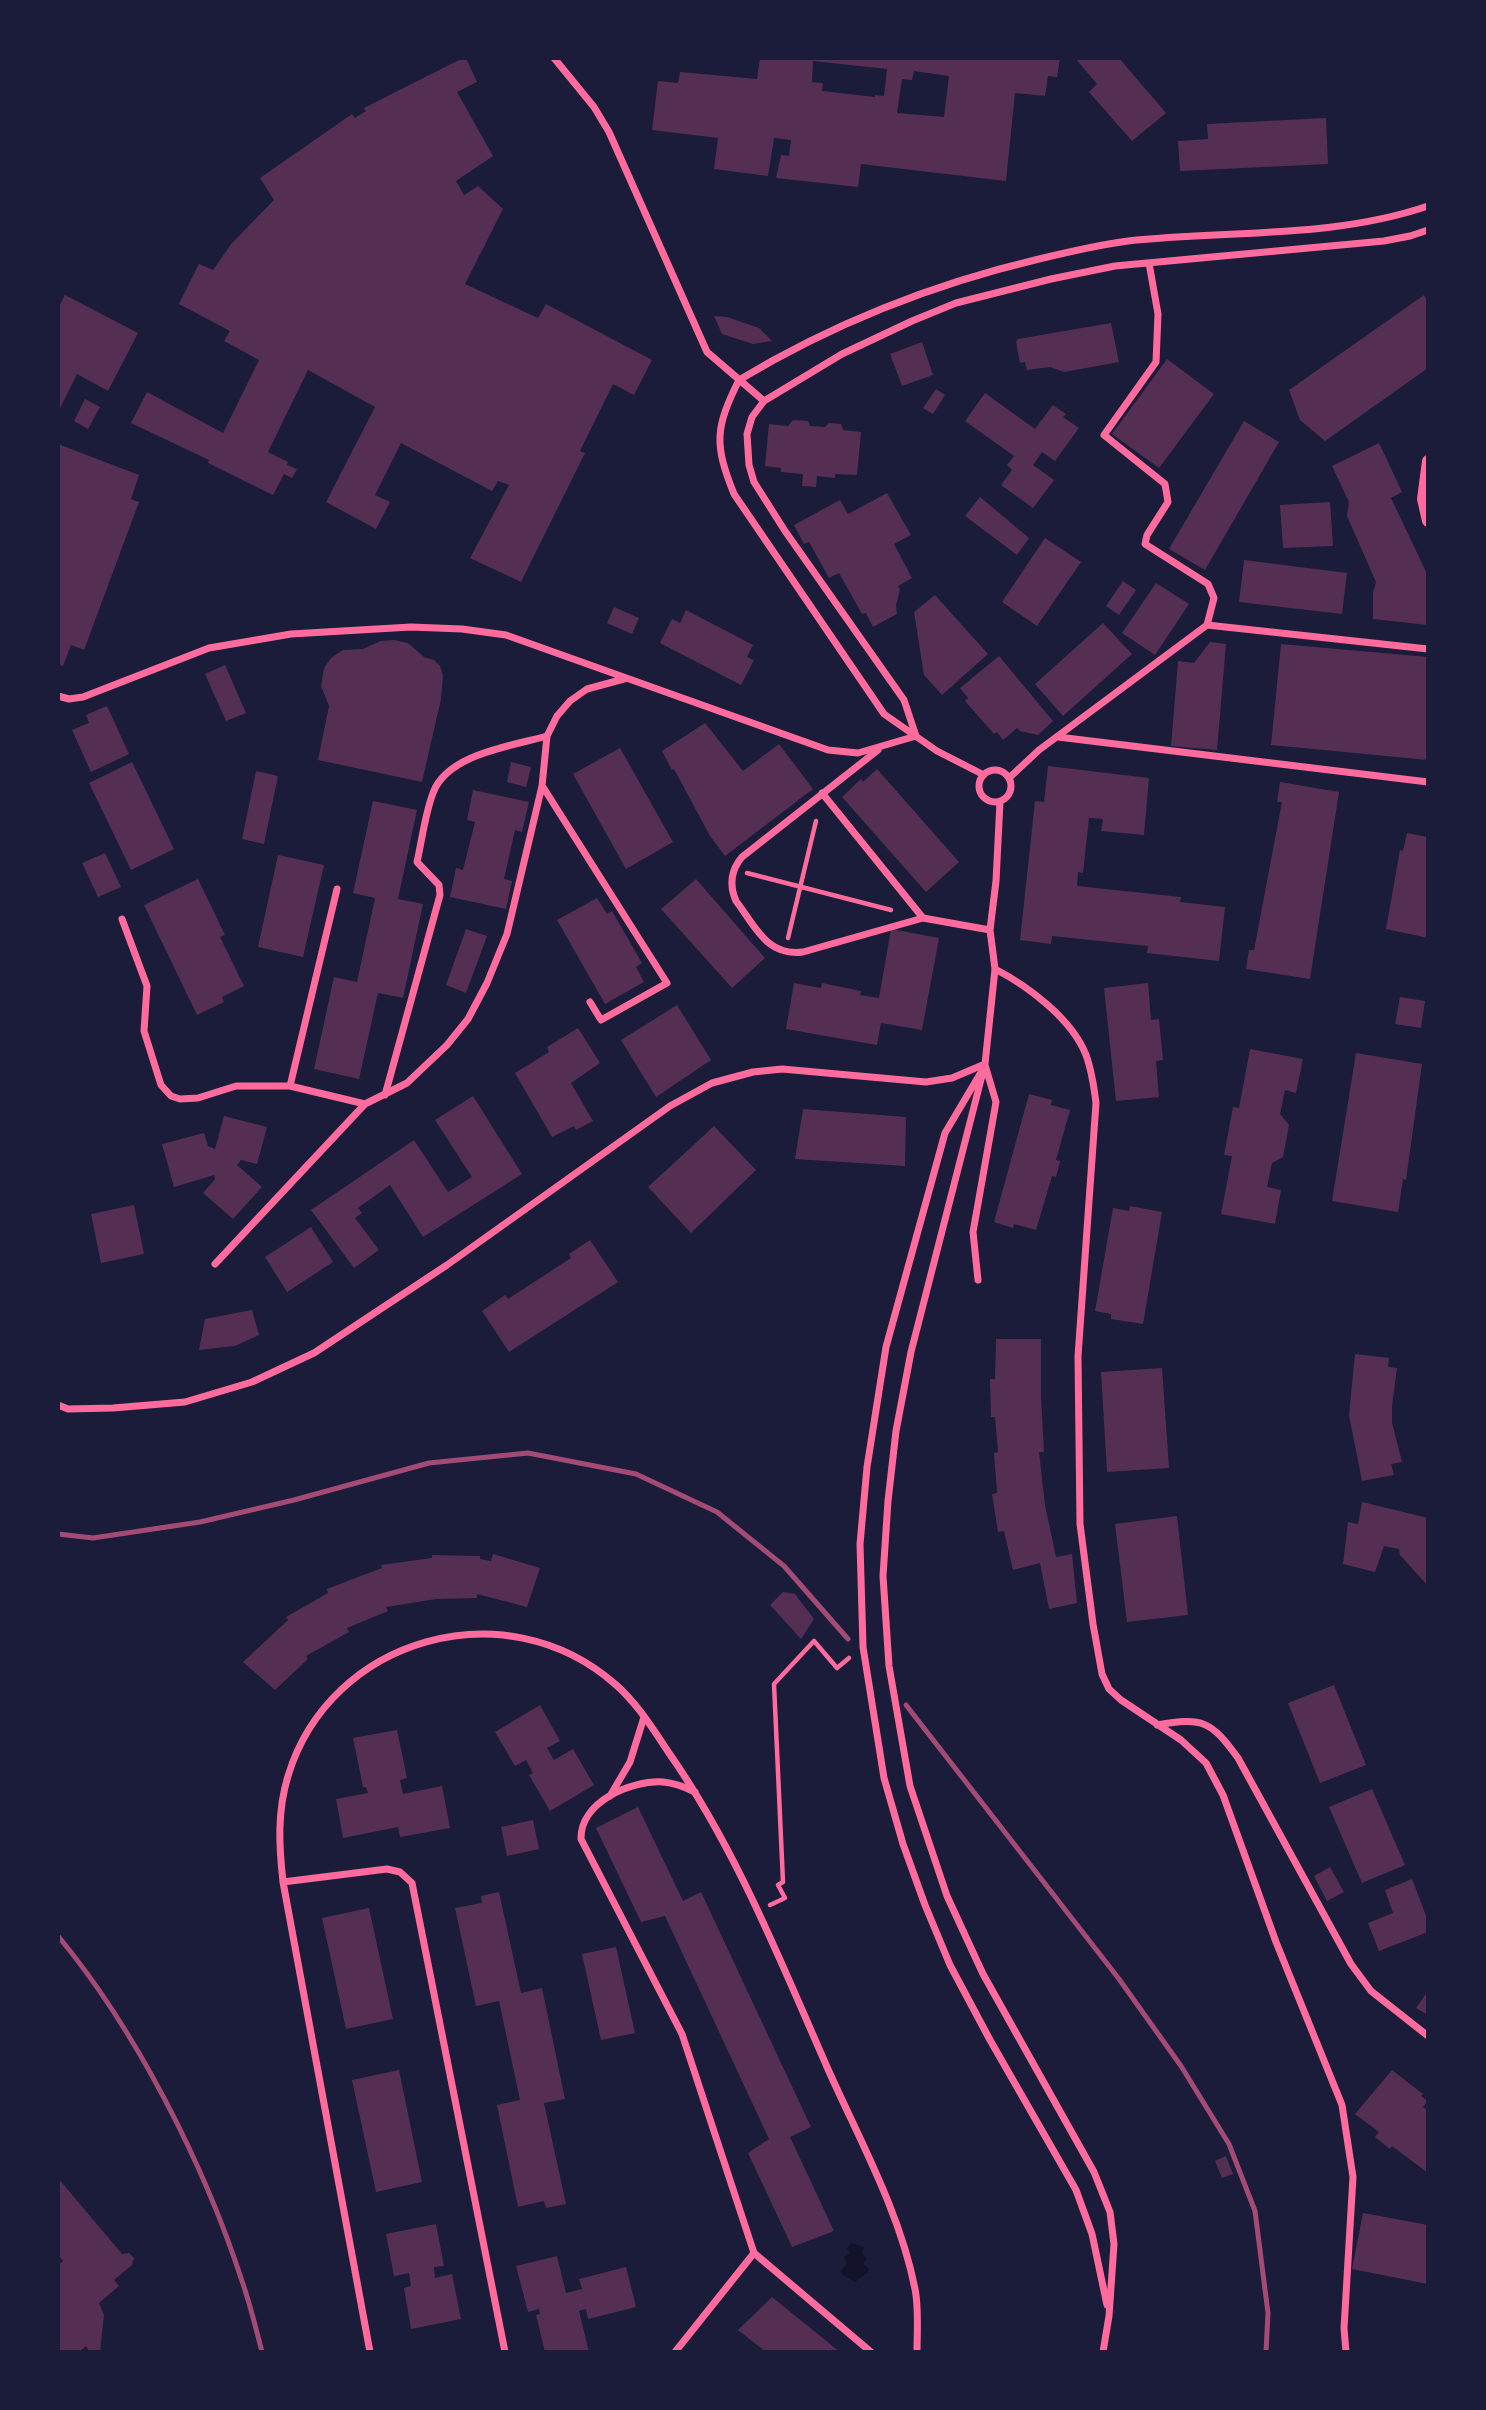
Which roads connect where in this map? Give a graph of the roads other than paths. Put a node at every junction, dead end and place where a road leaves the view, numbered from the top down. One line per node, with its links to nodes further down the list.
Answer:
1 (554, 58): 5 (street)
2 (1428, 206): 5 (street)
3 (1428, 230): 4 (street)
4 (1149, 263): 6 (street); 9 (street)
5 (739, 380): 6 (street); 14 (street)
6 (764, 401): 14 (street)
7 (1428, 461): 8 (street)
8 (1428, 522)
9 (1207, 625): 10 (street); 15 (street)
10 (1428, 649)
11 (624, 679): 12 (street); 13 (street); 16 (street)
12 (58, 696)
13 (547, 736): 20 (street); 31 (street)
14 (916, 736): 16 (street); 17 (street)
15 (1057, 736): 18 (street); 19 (street)
16 (881, 747): 21 (street)
17 (984, 775): 18 (street); 22 (street)
18 (1009, 778): 22 (street)
19 (1428, 782)
20 (542, 786): 28 (street); 31 (street)
21 (822, 793): 24 (street); 24 (street)
22 (1000, 802): 26 (street)
23 (337, 889): 30 (street)
24 (923, 918): 26 (street)
25 (122, 919): 30 (street)
26 (990, 930): 27 (street)
27 (995, 969): 29 (street); 39 (street)
28 (590, 1002)
29 (985, 1064): 34 (street); 36 (street); 45 (street); 45 (street)
30 (289, 1086): 32 (street)
31 (385, 1095): 32 (street)
32 (365, 1104): 33 (street)
33 (215, 1264)
34 (978, 1280)
35 (58, 1405): 36 (street)
36 (68, 1409): 37 (street)
37 (58, 1411)
38 (644, 1717): 40 (street); 41 (street); 42 (street)
39 (1157, 1725): 43 (street); 52 (street)
40 (696, 1792): 41 (street); 50 (street)
41 (607, 1799): 44 (street)
42 (283, 1882): 46 (street); 47 (street)
43 (1428, 2036)
44 (754, 2253): 48 (street); 49 (street)
45 (1110, 2316): 51 (street)
46 (370, 2352)
47 (505, 2352)
48 (676, 2352)
49 (871, 2352)
50 (917, 2352)
51 (1103, 2352)
52 (1346, 2352)

